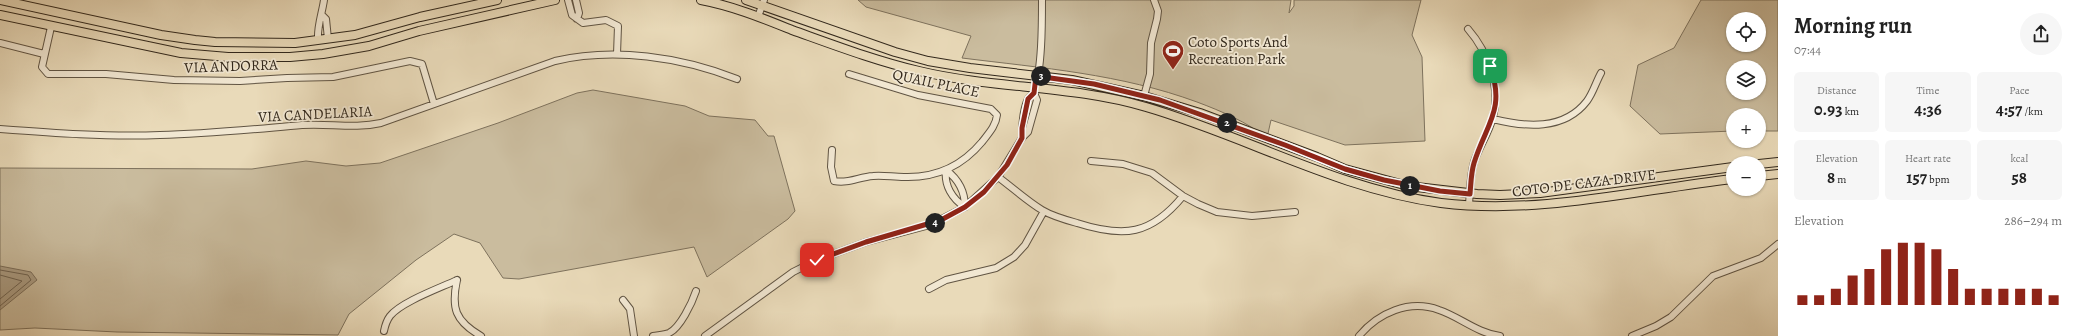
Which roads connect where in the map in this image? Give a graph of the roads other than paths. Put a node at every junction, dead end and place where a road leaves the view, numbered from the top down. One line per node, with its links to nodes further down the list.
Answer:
1 (0, 0): 12 (main road)
2 (324, 0): 13 (street)
3 (497, 0): 19 (main road)
4 (555, 0): 17 (main road)
5 (568, 0): 16 (street)
6 (576, 0): 16 (street)
7 (701, 0): 15 (main road, COTO DE CAZA DRIVE)
8 (746, 0): 11 (main road, COTO DE CAZA DRIVE)
9 (1042, 0): 26 (street)
10 (1154, 0): 29 (street)
11 (763, 2): 15 (street); 26 (main road, COTO DE CAZA DRIVE)
12 (55, 12): 17 (main road); 20 (main road)
13 (322, 14): 19 (street); 20 (street)
14 (0, 15): 17 (main road)
15 (758, 17): 28 (main road, COTO DE CAZA DRIVE)
16 (577, 19): 23 (street)
17 (51, 27): 22 (street, VIA ANDORRA)
18 (1468, 29): 31 (street)
19 (328, 39): 20 (main road)
20 (318, 40)
21 (0, 43): 22 (street)
22 (44, 54): 30 (street, VIA ANDORRA)
23 (617, 54): 27 (street, VIA CANDELARIA); 30 (street, VIA CANDELARIA)
24 (1601, 73): 31 (street)
25 (849, 74): 38 (street, QUAIL PLACE)
26 (1036, 76): 28 (street); 29 (main road, COTO DE CAZA DRIVE)
27 (737, 79)
28 (1034, 90): 41 (street); 45 (main road, COTO DE CAZA DRIVE)
29 (1144, 96): 43 (main road, COTO DE CAZA DRIVE)
30 (434, 104): 32 (street, VIA CANDELARIA)
31 (1493, 119): 43 (street)
32 (0, 129)
33 (832, 150): 38 (street)
34 (1091, 161): 44 (street)
35 (1778, 162): 36 (main road)
36 (1766, 163)
37 (1726, 168): 43 (main road, COTO DE CAZA DRIVE)
38 (946, 170): 46 (street); 46 (street)
39 (1778, 174): 40 (main road)
40 (1766, 175)
41 (998, 177): 46 (street); 47 (street)
42 (1726, 180): 45 (main road, COTO DE CAZA DRIVE)
43 (1470, 194): 45 (street)
44 (1183, 196): 47 (street); 48 (street)
45 (1469, 205)
46 (965, 207): 57 (street)
47 (1044, 211): 50 (street)
48 (1295, 212)
49 (1778, 244): 60 (street)
50 (929, 289)
51 (696, 291): 56 (street)
52 (623, 300): 55 (street)
53 (384, 331): 54 (street)
54 (481, 336)
55 (634, 336)
56 (653, 336)
57 (705, 336)
58 (1359, 336): 59 (street)
59 (1500, 336)
60 (1632, 336)

